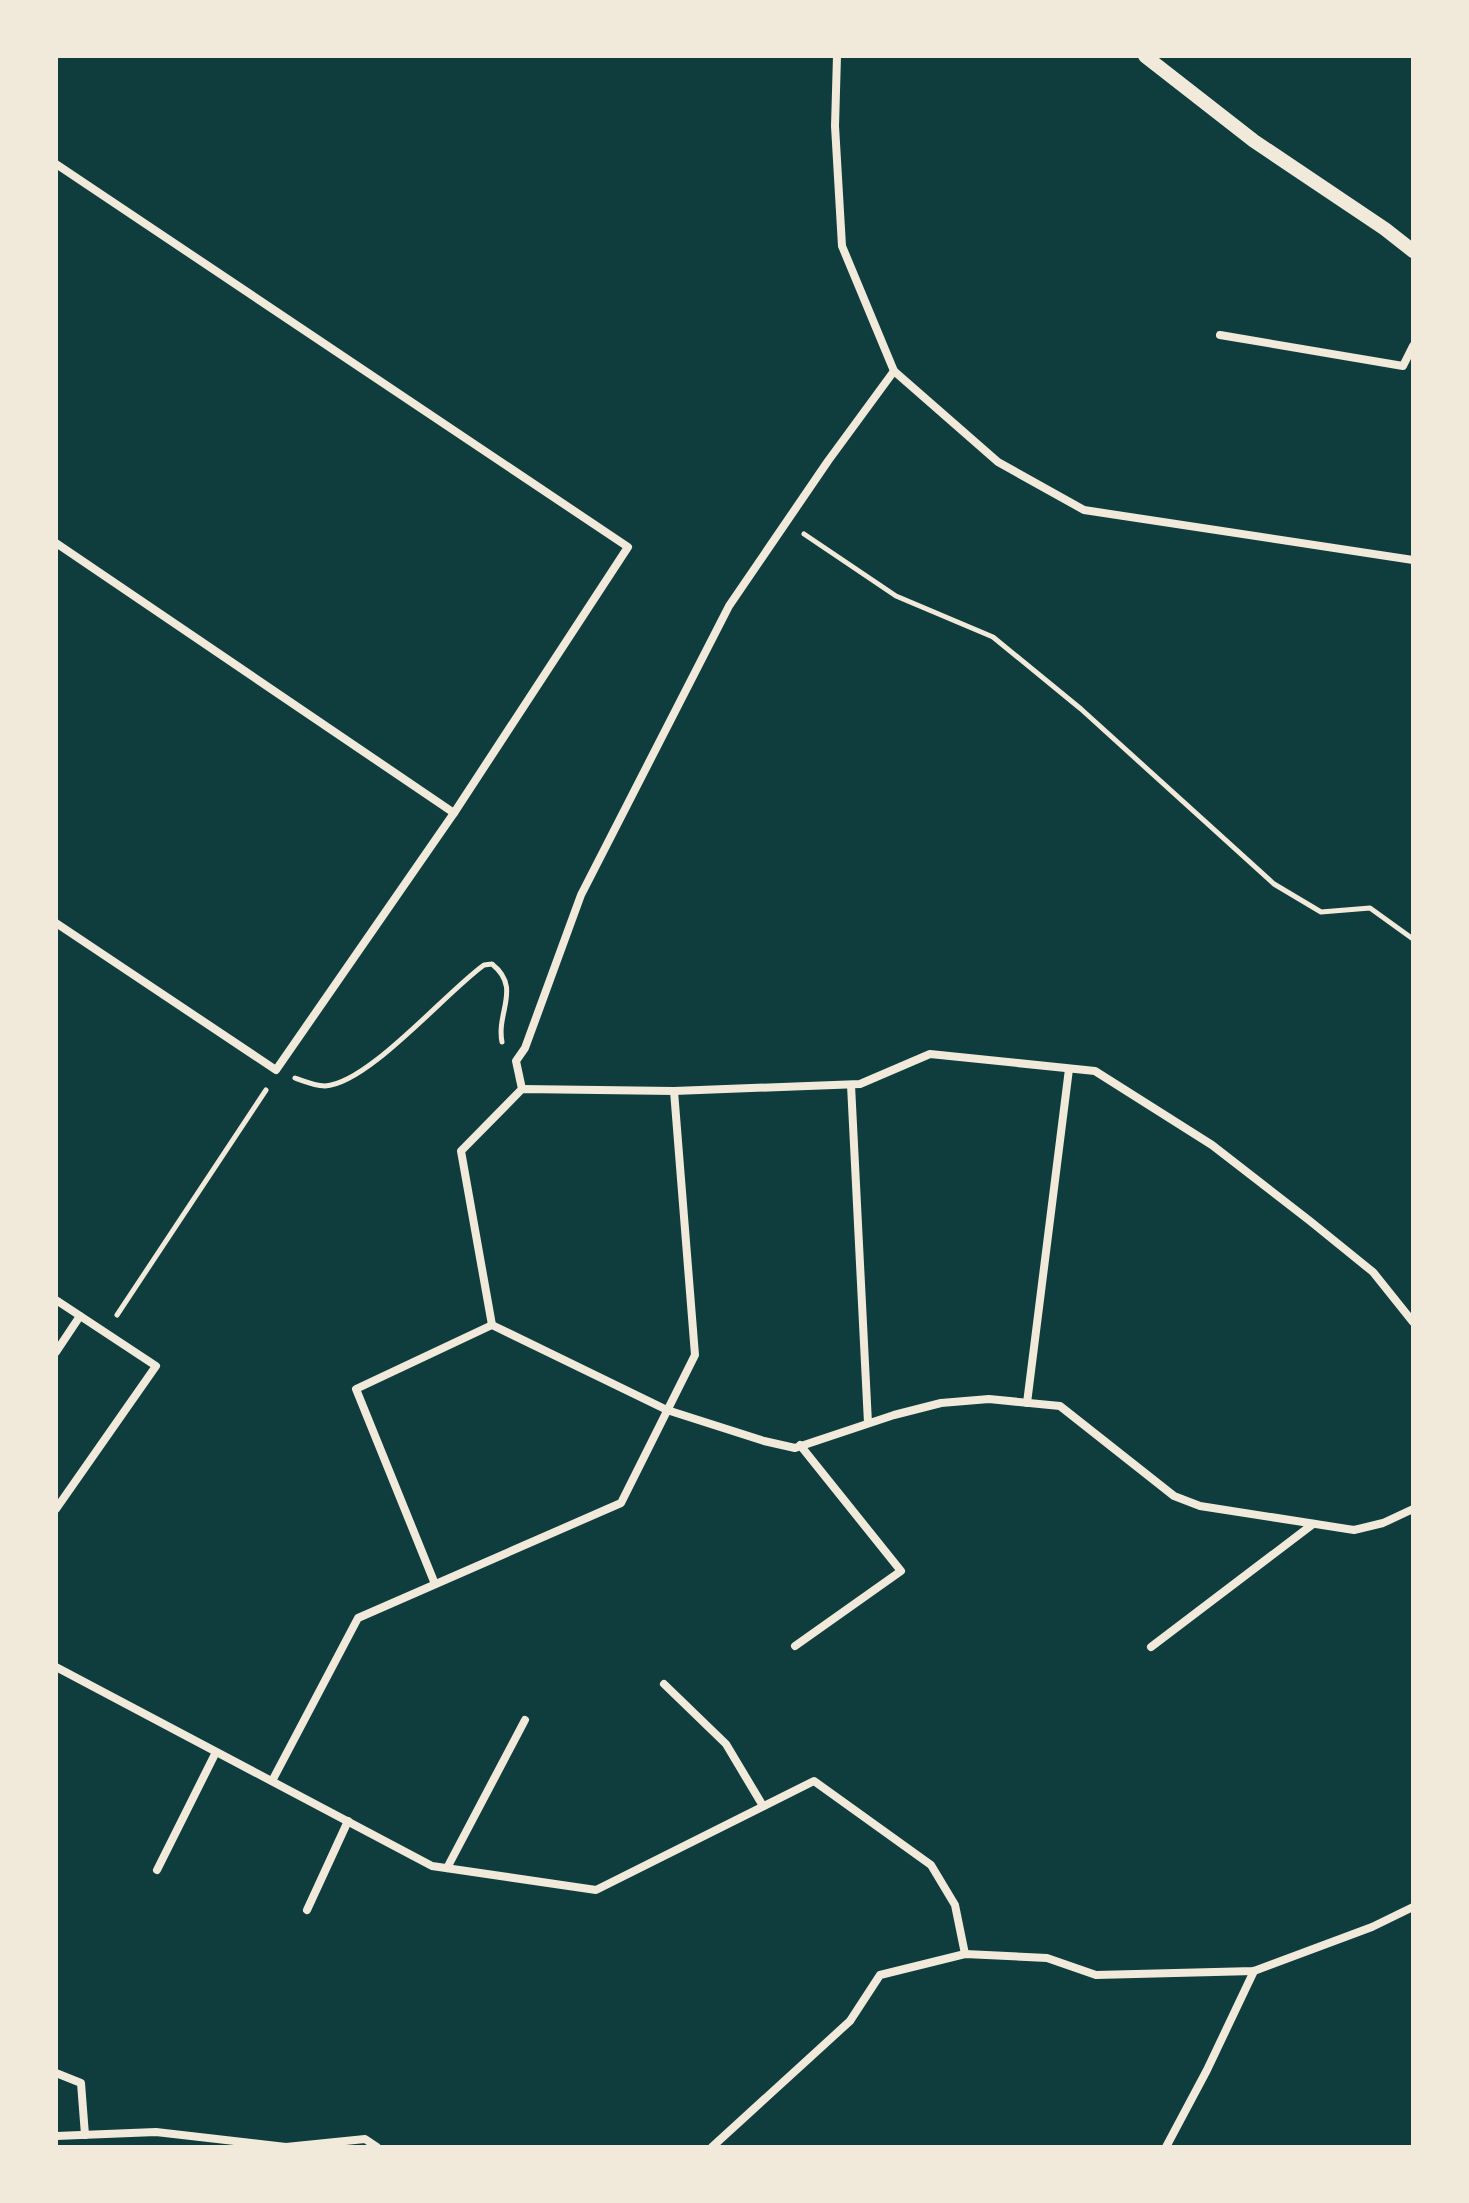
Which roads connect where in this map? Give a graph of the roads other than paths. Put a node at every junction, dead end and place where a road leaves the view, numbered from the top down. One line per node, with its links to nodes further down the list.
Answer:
1 (837, 56): 7 (street)
2 (1145, 56): 4 (street)
3 (56, 164): 10 (street)
4 (1413, 251)
5 (1220, 335): 6 (street)
6 (1413, 346)
7 (894, 371): 9 (street); 14 (street)
8 (56, 543): 10 (street)
9 (1413, 560)
10 (454, 813): 11 (street)
11 (56, 923)
12 (1069, 1069): 13 (street); 18 (street); 21 (street)
13 (851, 1085): 15 (street); 23 (street)
14 (522, 1089): 15 (street); 19 (street)
15 (674, 1091): 22 (street)
16 (56, 1300): 17 (street)
17 (80, 1316): 20 (street); 25 (street)
18 (1413, 1322)
19 (492, 1325): 22 (street); 28 (street)
20 (56, 1352)
21 (1027, 1403): 23 (street); 27 (street)
22 (667, 1410): 24 (street); 28 (street)
23 (868, 1423): 24 (street)
24 (800, 1445): 29 (street)
25 (56, 1509)
26 (1413, 1509): 27 (street)
27 (1313, 1524): 30 (street)
28 (435, 1584): 35 (street)
29 (795, 1646)
30 (1151, 1647)
31 (56, 1667): 34 (street)
32 (664, 1684): 36 (street)
33 (525, 1720): 38 (street)
34 (216, 1752): 35 (street); 39 (street)
35 (272, 1781): 37 (street)
36 (763, 1806): 38 (street); 42 (street)
37 (348, 1821): 38 (street); 41 (street)
38 (447, 1868)
39 (157, 1870)
40 (1413, 1907): 43 (street)
41 (307, 1910)
42 (965, 1954): 43 (street); 48 (street)
43 (1254, 1971): 49 (street)
44 (56, 2073): 45 (street)
45 (85, 2135): 46 (street); 47 (street)
46 (56, 2136)
47 (377, 2147)
48 (712, 2147)
49 (1166, 2147)

